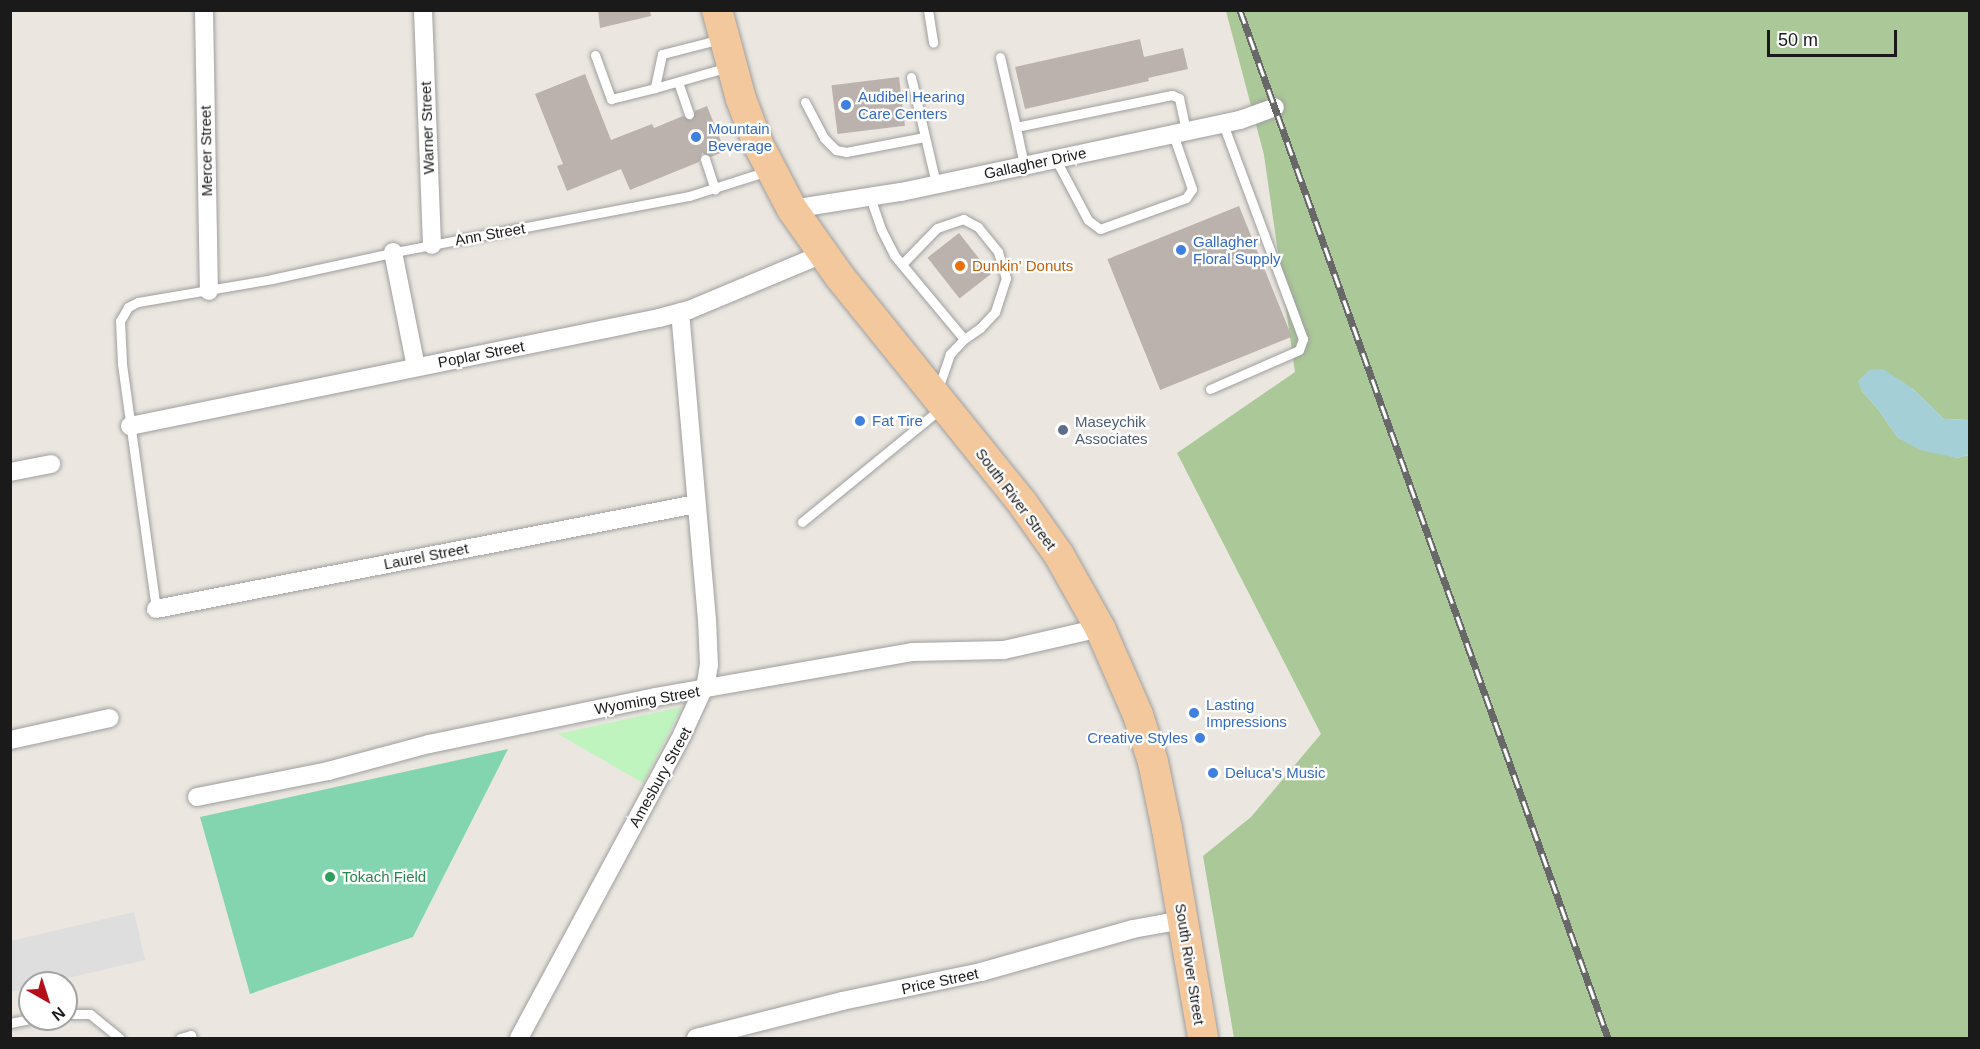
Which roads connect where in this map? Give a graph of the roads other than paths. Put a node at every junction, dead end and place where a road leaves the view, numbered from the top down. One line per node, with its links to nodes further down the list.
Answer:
1 (204, 10): 30 (street, Mercer Street)
2 (423, 10): 26 (street, Warner Street)
3 (928, 10): 5 (lane)
4 (724, 38): 9 (lane); 10 (lane); 21 (main road, South River Street)
5 (933, 43)
6 (595, 55): 10 (lane)
7 (1000, 57): 15 (lane)
8 (911, 77): 17 (lane)
9 (678, 82): 10 (lane); 13 (lane)
10 (655, 88)
11 (805, 102): 17 (lane)
12 (1275, 107): 14 (street, Gallagher Drive)
13 (689, 114)
14 (1223, 124): 16 (street, Gallagher Drive); 34 (lane)
15 (1016, 127): 16 (lane); 20 (lane)
16 (1179, 133): 19 (street, Gallagher Drive); 19 (lane)
17 (925, 137): 22 (lane)
18 (705, 159): 23 (lane)
19 (1055, 159): 20 (street, Gallagher Drive)
20 (1024, 165): 22 (street, Gallagher Drive)
21 (770, 170): 23 (lane, Ann Street); 25 (main road, South River Street)
22 (936, 184): 24 (street, Gallagher Drive)
23 (715, 189): 26 (lane, Ann Street)
24 (870, 197): 25 (street, Gallagher Drive); 29 (lane)
25 (792, 209): 28 (main road, South River Street)
26 (432, 245): 27 (lane, Ann Street)
27 (393, 252): 30 (lane, Ann Street); 33 (street)
28 (823, 254): 31 (street, Poplar Street); 35 (main road, South River Street)
29 (902, 264): 32 (lane); 32 (lane)
30 (209, 291): 36 (lane, Ann Street)
31 (680, 312): 33 (street, Poplar Street); 39 (street, Amesbury Street)
32 (964, 339): 35 (lane)
33 (416, 367): 36 (street, Poplar Street)
34 (1210, 389)
35 (940, 400): 40 (lane); 42 (main road, South River Street)
36 (130, 426): 41 (lane)
37 (51, 464): 38 (street)
38 (10, 472)
39 (696, 504): 41 (street, Laurel Street); 43 (street, Amesbury Street)
40 (802, 522)
41 (156, 609)
42 (1100, 628): 43 (street, Wyoming Street); 47 (main road, South River Street)
43 (705, 690): 46 (street, Wyoming Street); 52 (street, Amesbury Street)
44 (110, 718): 45 (street)
45 (10, 740)
46 (197, 797)
47 (1183, 920): 53 (street, Price Street); 54 (main road, South River Street)
48 (78, 1014): 49 (lane)
49 (120, 1038)
50 (180, 1038): 51 (lane)
51 (192, 1038)
52 (519, 1038)
53 (696, 1038)
54 (1203, 1038)

